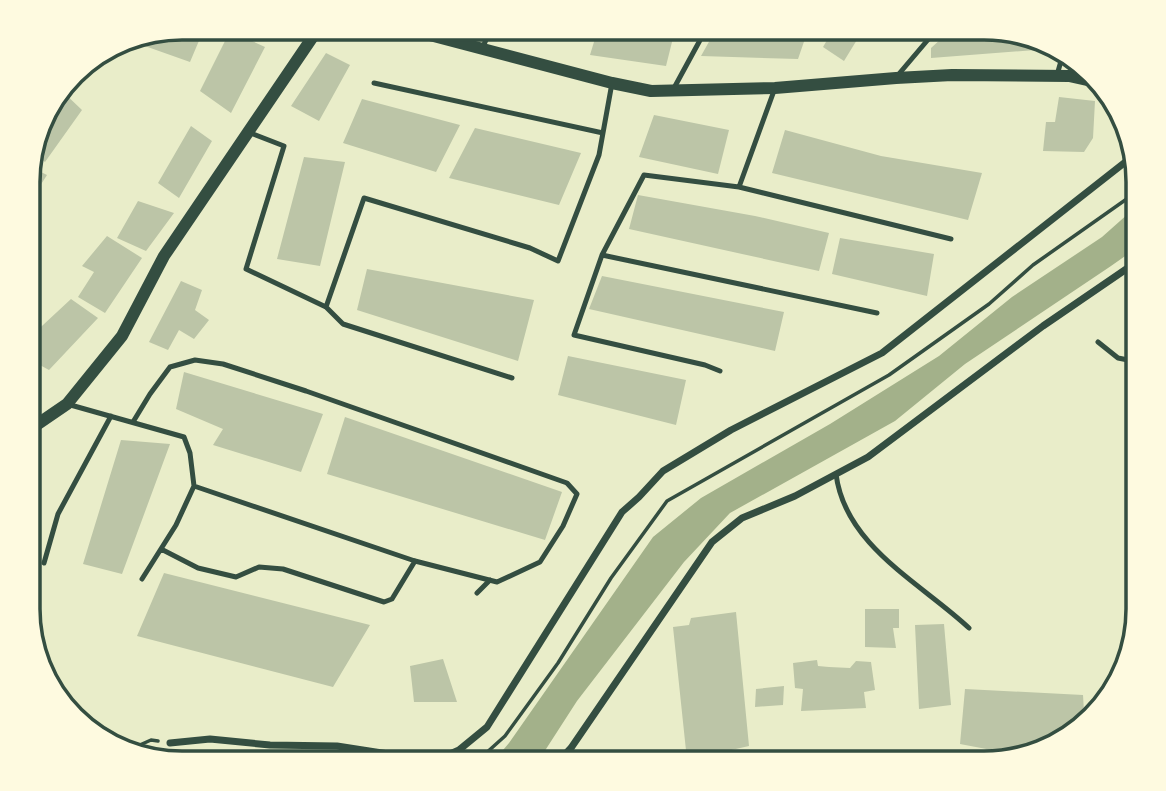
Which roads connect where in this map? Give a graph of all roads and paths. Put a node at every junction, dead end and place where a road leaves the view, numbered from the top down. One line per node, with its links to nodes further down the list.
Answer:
1 (700, 40): 14 (lane)
2 (928, 40): 9 (lane)
3 (310, 41): 15 (street)
4 (451, 41): 6 (street)
5 (486, 41): 6 (lane)
6 (482, 49): 12 (street)
7 (1060, 63): 8 (lane)
8 (1056, 76): 9 (street); 10 (street)
9 (896, 78): 13 (street)
10 (1079, 78)
11 (374, 83): 16 (lane)
12 (612, 83): 14 (street); 16 (lane)
13 (775, 88): 14 (street); 18 (lane)
14 (672, 91)
15 (248, 132): 23 (lane); 29 (street)
16 (603, 133): 23 (lane)
17 (1124, 163): 45 (street)
18 (739, 187): 20 (lane); 21 (lane)
19 (1125, 199): 46 (path)
20 (951, 239)
21 (602, 255): 24 (lane); 27 (lane)
22 (1125, 270): 33 (street)
23 (326, 307): 28 (lane)
24 (877, 313)
25 (1098, 342): 26 (lane)
26 (1125, 359)
27 (720, 371)
28 (512, 378)
29 (67, 404): 30 (lane); 31 (street)
30 (111, 416): 32 (lane); 37 (lane)
31 (40, 422)
32 (133, 422): 34 (lane); 39 (lane)
33 (836, 474): 41 (lane); 47 (street)
34 (194, 486): 35 (lane); 36 (lane)
35 (161, 549): 36 (lane); 38 (lane)
36 (415, 561): 39 (lane)
37 (44, 563)
38 (142, 579)
39 (491, 580): 40 (lane)
40 (477, 593)
41 (969, 628)
42 (170, 743): 43 (path); 44 (street)
43 (141, 744)
44 (368, 751)
45 (458, 751)
46 (489, 751)
47 (568, 751)

